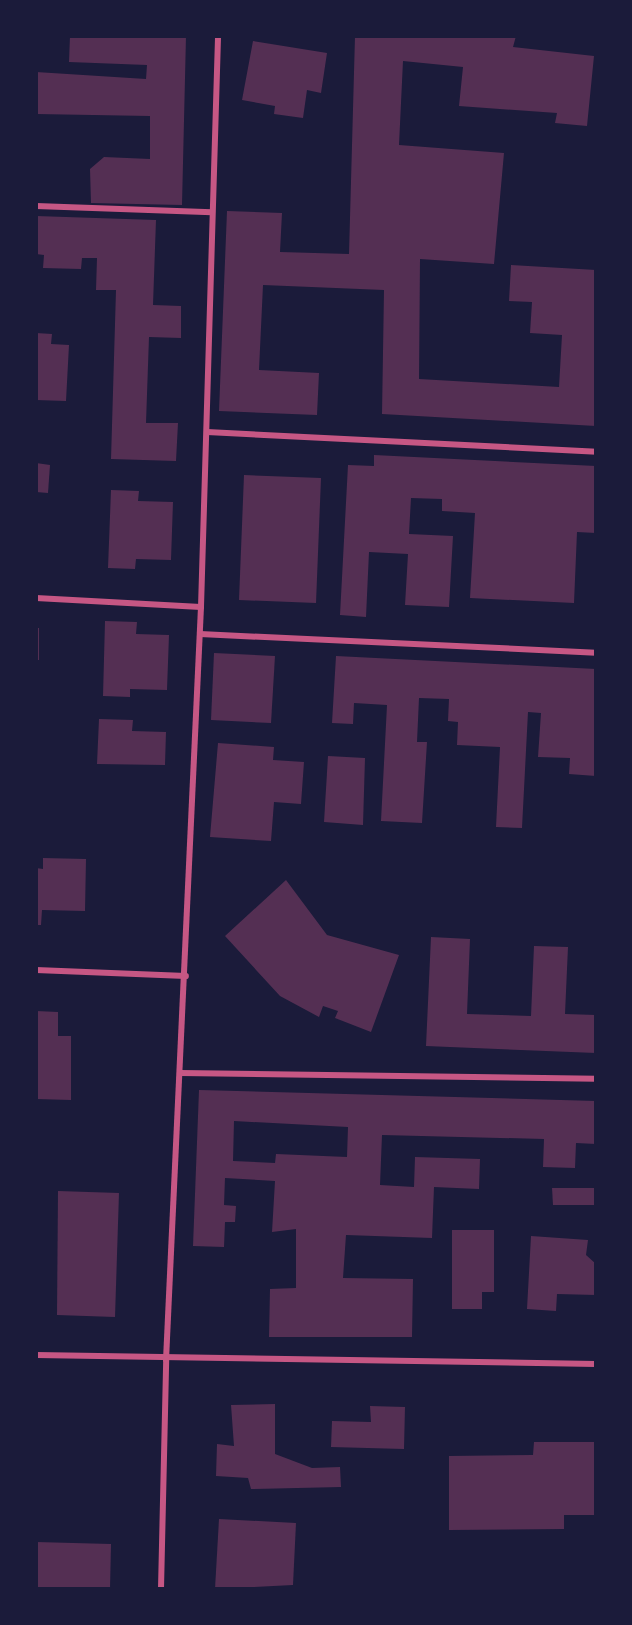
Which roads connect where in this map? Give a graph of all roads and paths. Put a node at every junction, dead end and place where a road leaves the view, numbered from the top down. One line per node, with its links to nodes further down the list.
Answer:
1 (218, 36): 3 (street)
2 (36, 206): 3 (street)
3 (212, 212): 4 (street)
4 (207, 432): 5 (street); 7 (street)
5 (596, 453)
6 (36, 598): 7 (street)
7 (201, 607): 8 (street)
8 (200, 634): 9 (street); 11 (street)
9 (596, 652)
10 (36, 970): 11 (street)
11 (186, 976): 12 (street)
12 (180, 1073): 13 (street); 15 (street)
13 (596, 1079)
14 (36, 1355): 15 (street)
15 (166, 1360): 16 (street); 17 (street)
16 (596, 1364)
17 (160, 1589)

